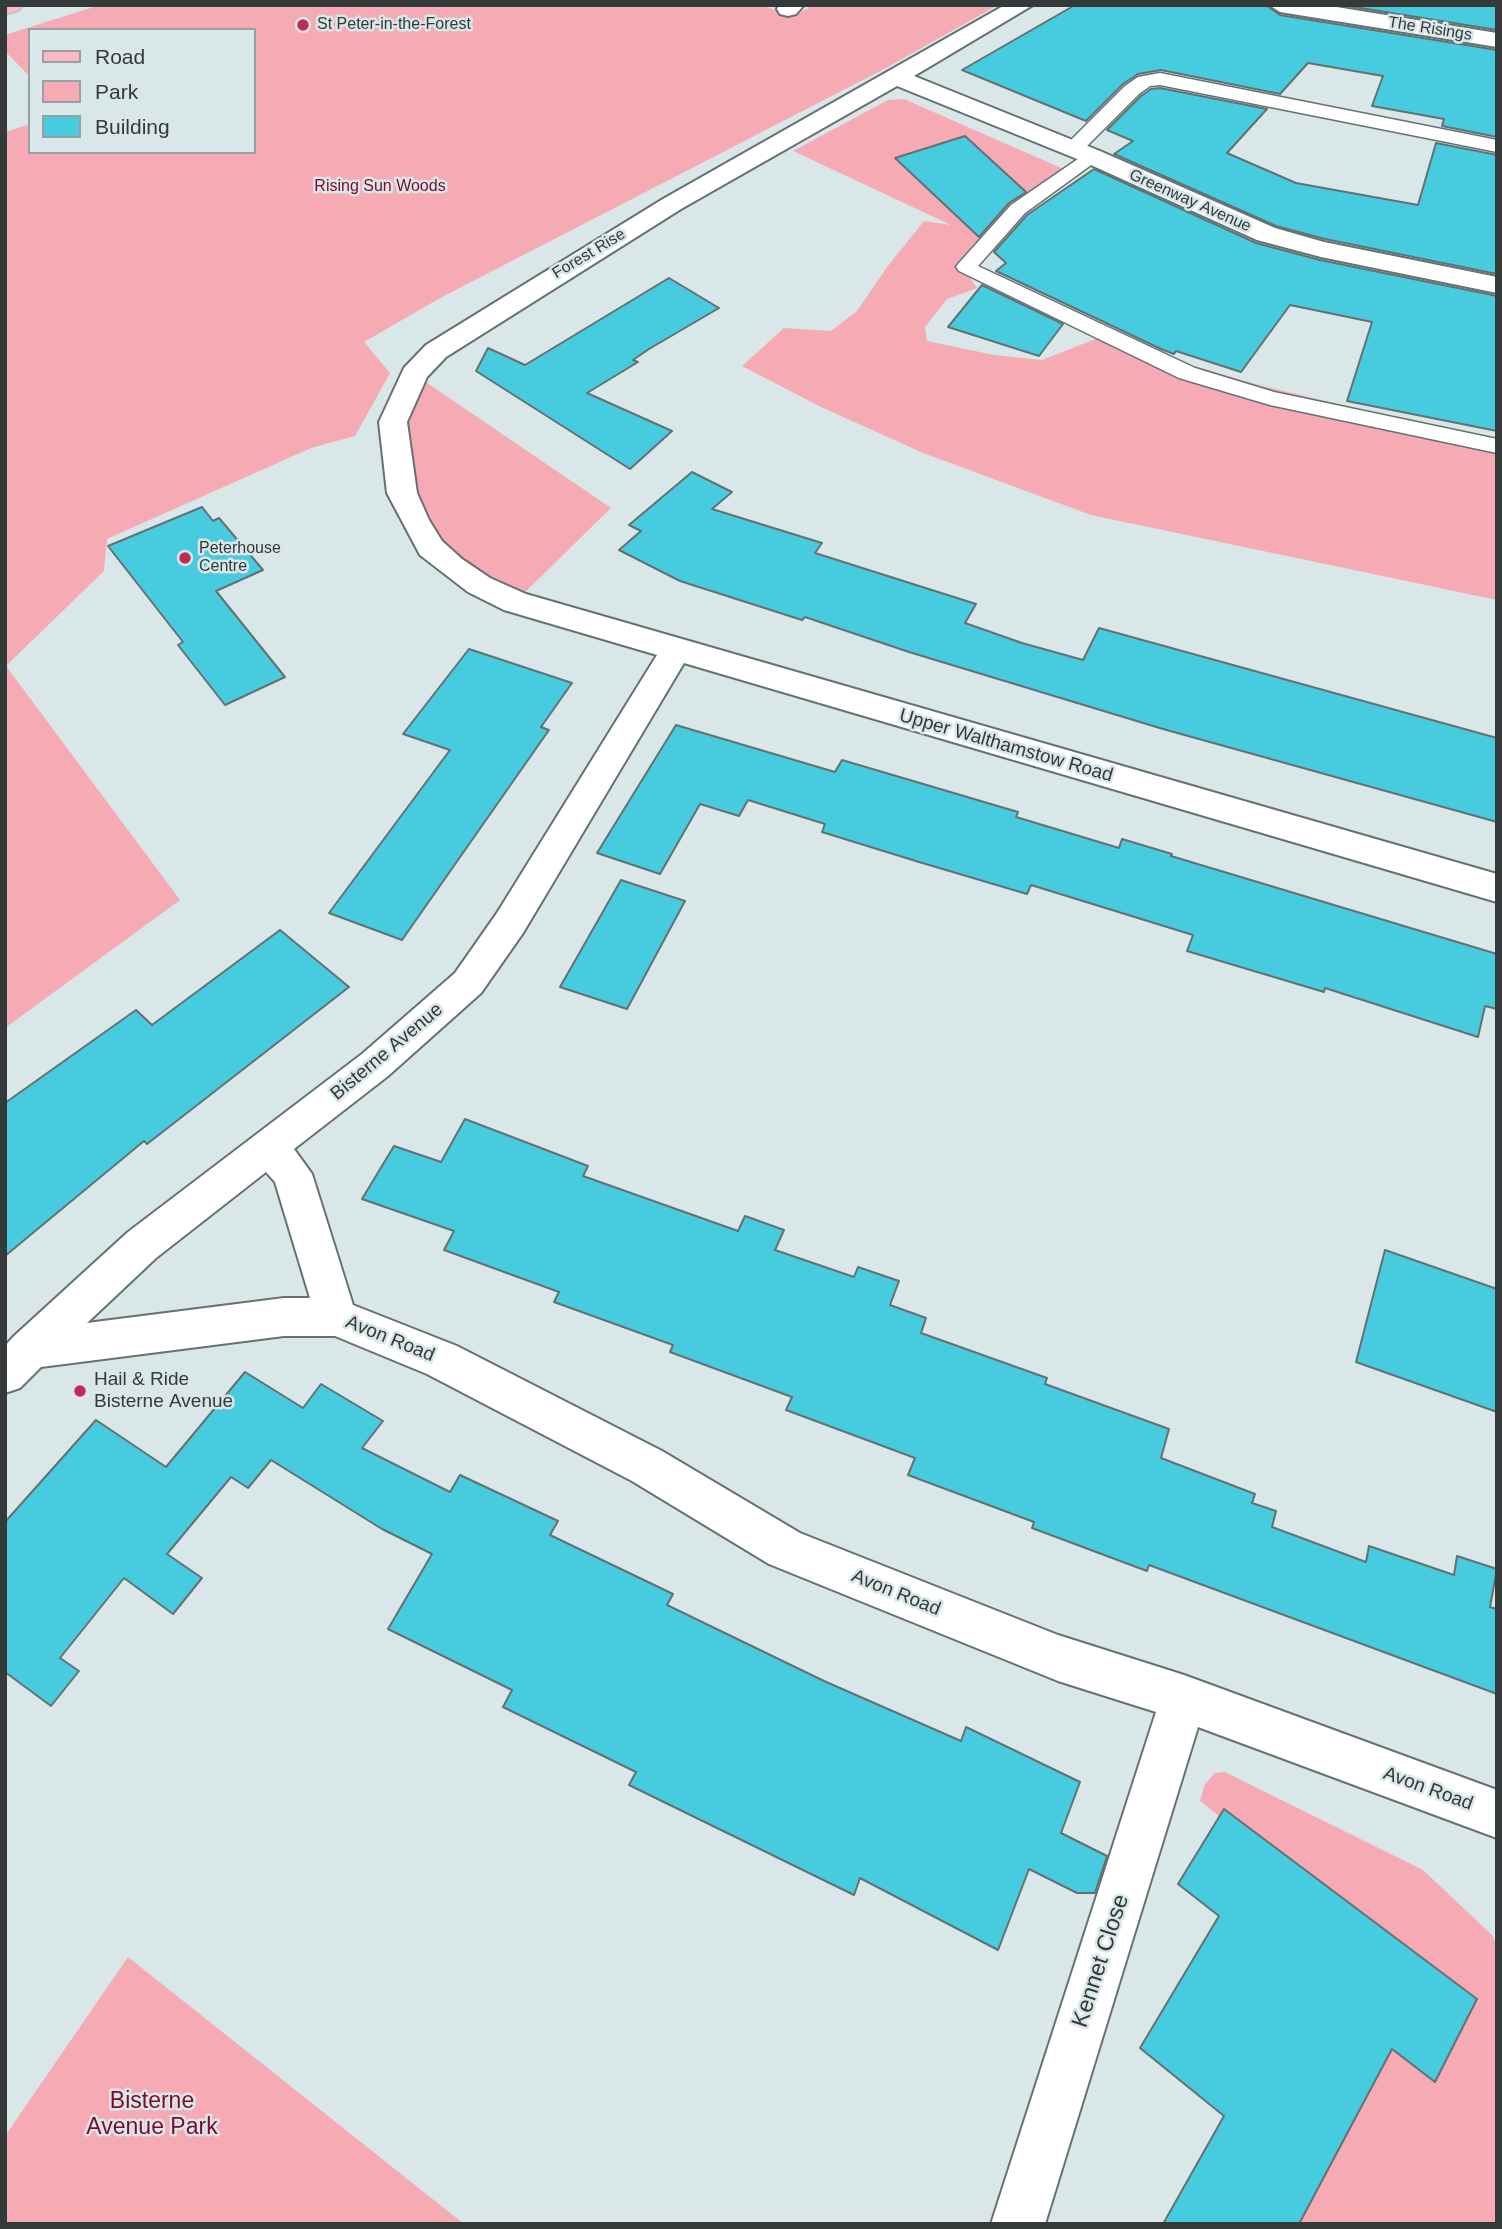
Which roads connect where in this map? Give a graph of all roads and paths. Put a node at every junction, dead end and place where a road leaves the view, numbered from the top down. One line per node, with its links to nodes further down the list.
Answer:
1 (11, 5): 4 (main road)
2 (1022, 5): 6 (street, Forest Rise)
3 (1280, 5): 5 (street, The Risings)
4 (5, 7)
5 (1497, 40)
6 (896, 76): 8 (street, Greenway Avenue); 11 (street, Forest Rise)
7 (1497, 146): 8 (lane)
8 (1082, 152): 9 (street, Greenway Avenue); 10 (lane)
9 (1497, 285)
10 (1497, 446)
11 (515, 602): 12 (street, Upper Walthamstow Road)
12 (676, 650): 13 (street, Upper Walthamstow Road); 14 (street, Bisterne Avenue)
13 (1497, 888)
14 (268, 1147): 15 (street, Avon Road); 16 (street, Bisterne Avenue)
15 (336, 1317): 16 (street, Avon Road); 17 (street, Avon Road)
16 (17, 1362)
17 (1185, 1699): 18 (street, Avon Road); 19 (street, Kennet Close)
18 (1492, 1819)
19 (1018, 2224)

